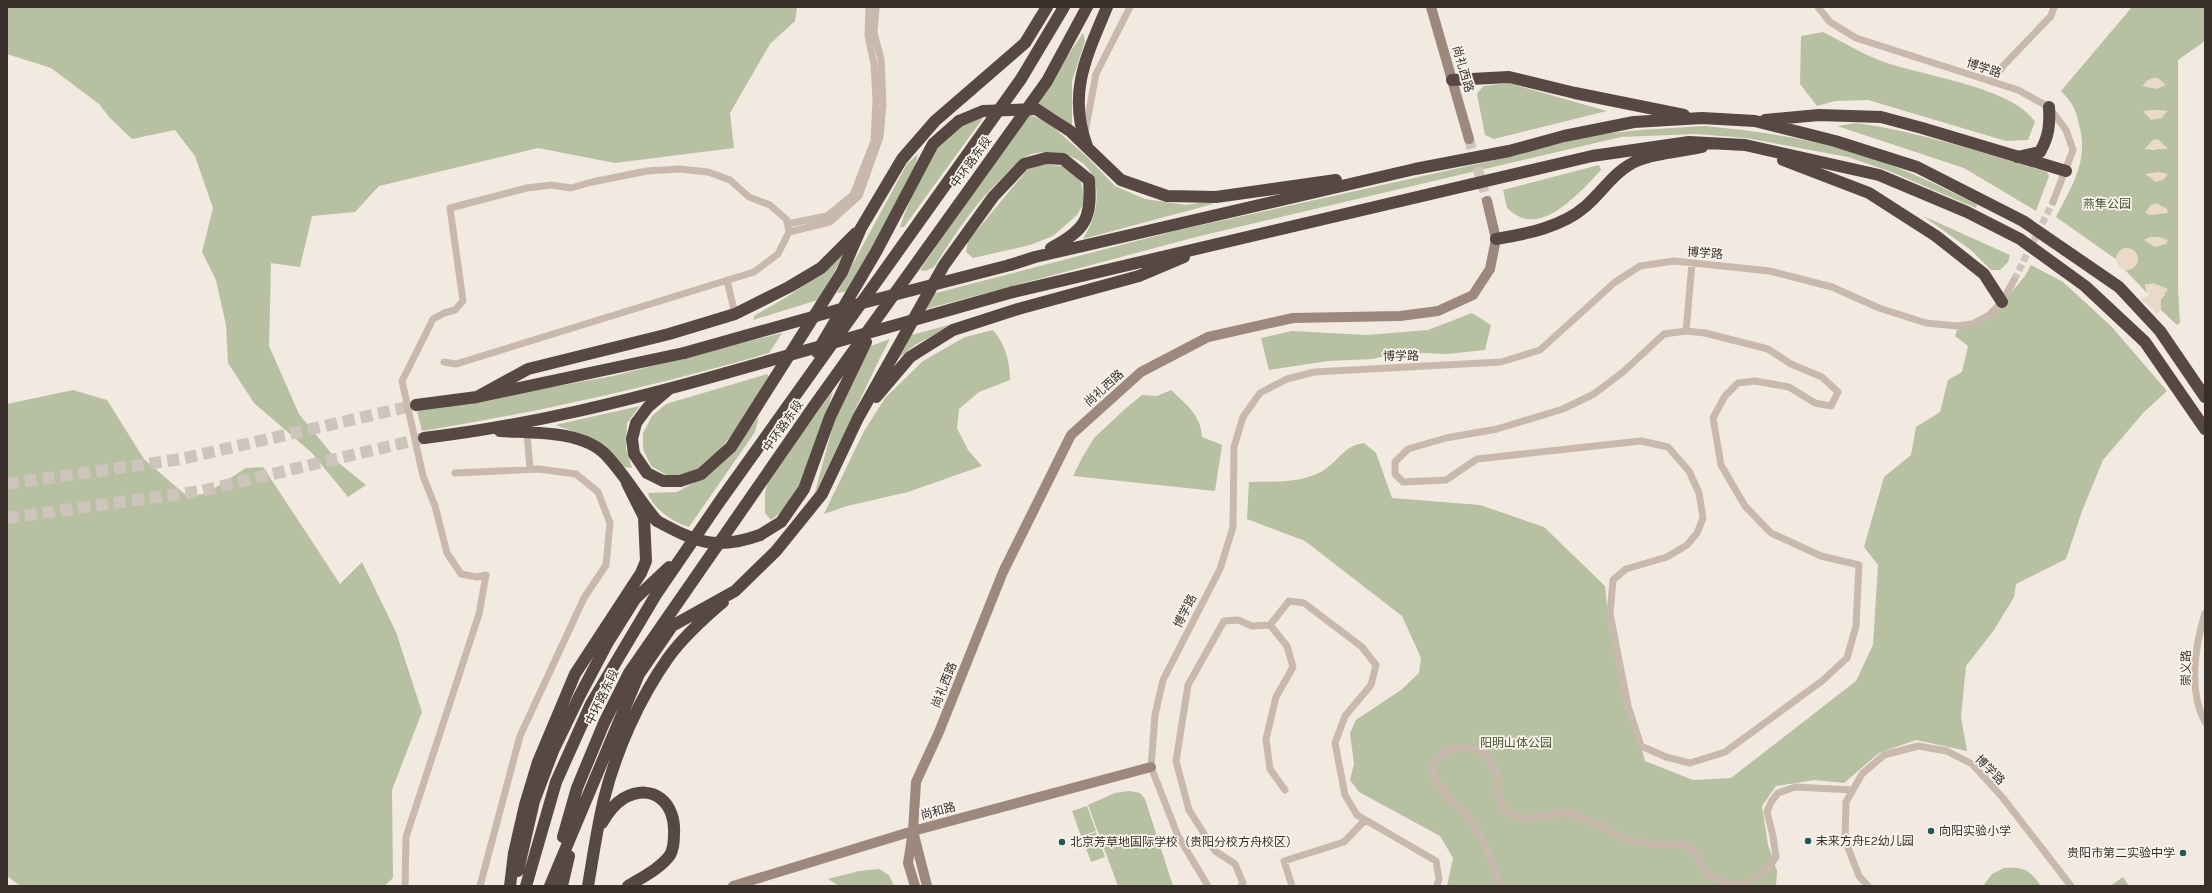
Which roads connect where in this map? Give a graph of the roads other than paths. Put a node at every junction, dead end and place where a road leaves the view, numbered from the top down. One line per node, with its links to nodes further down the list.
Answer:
1 (869, 7): 25 (street)
2 (876, 7): 25 (street)
3 (1047, 7): 26 (highway)
4 (1064, 7): 47 (highway, 中环路东段)
5 (1087, 7): 35 (highway, 中环路东段)
6 (1107, 7): 17 (highway)
7 (1130, 7): 17 (street)
8 (1431, 7): 11 (street, 尚礼西路)
9 (1818, 7): 12 (street, 博学路)
10 (2054, 7): 12 (street)
11 (1452, 80): 14 (highway); 16 (street, 尚礼西路)
12 (1992, 82): 13 (street, 博学路)
13 (2049, 107): 20 (highway); 22 (street, 博学路)
14 (1702, 118): 15 (highway); 21 (highway)
15 (1755, 121): 20 (highway); 40 (highway)
16 (1469, 139)
17 (1086, 142): 21 (highway); 47 (highway, bridge)
18 (1721, 144): 19 (highway); 27 (highway); 28 (highway)
19 (1745, 145): 33 (highway); 43 (highway)
20 (2014, 157): 22 (highway)
21 (1415, 169): 29 (highway)
22 (2066, 172): 24 (street, 博学路)
23 (1487, 201): 27 (street, 尚礼西路)
24 (2053, 202)
25 (788, 228): 31 (street); 63 (street)
26 (861, 228): 34 (highway); 38 (highway)
27 (1496, 239): 62 (street, 尚礼西路)
28 (1213, 244): 38 (highway, bridge); 42 (highway)
29 (1035, 257): 39 (highway, bridge); 42 (highway)
30 (1692, 262): 33 (street, 博学路); 36 (street); 56 (street, 博学路)
31 (727, 280): 34 (street); 37 (street)
32 (2014, 280): 33 (street, 博学路)
33 (2002, 302)
34 (735, 314): 39 (highway)
35 (877, 318): 50 (highway, bridge); 68 (highway, 中环路东段)
36 (1686, 331): 36 (street)
37 (444, 362)
38 (669, 389): 44 (highway)
39 (477, 397): 41 (highway)
40 (2205, 397)
41 (416, 406)
42 (858, 418): 52 (highway)
43 (2205, 429)
44 (483, 431): 45 (highway); 46 (highway)
45 (527, 433): 48 (street); 50 (highway)
46 (424, 438)
47 (764, 441): 51 (highway, 中环路东段)
48 (530, 469): 49 (street); 64 (street)
49 (455, 473)
50 (627, 483): 65 (highway)
51 (685, 552): 66 (highway); 67 (highway, 中环路东段)
52 (735, 591): 59 (highway); 61 (highway)
53 (2205, 613): 55 (street, 崇义路)
54 (1270, 625): 57 (street); 60 (street); 76 (street)
55 (2205, 722)
56 (1151, 767): 62 (street, 尚和路); 75 (street, 博学路)
57 (1285, 790)
58 (1852, 790): 79 (street); 80 (street, 博学路); 81 (street, 博学路)
59 (582, 808): 68 (highway); 69 (highway)
60 (1365, 820): 77 (street); 78 (street)
61 (598, 829): 70 (highway); 71 (highway)
62 (913, 831): 72 (street, 尚和路); 73 (street, 尚礼西路); 74 (street, 尚礼西路)
63 (406, 886)
64 (480, 886)
65 (510, 886)
66 (515, 886)
67 (526, 886)
68 (550, 886)
69 (562, 886)
70 (588, 886)
71 (629, 886)
72 (732, 886)
73 (915, 886)
74 (927, 886)
75 (1208, 886)
76 (1241, 886)
77 (1292, 886)
78 (1438, 886)
79 (1500, 886)
80 (1868, 886)
81 (2071, 886)

